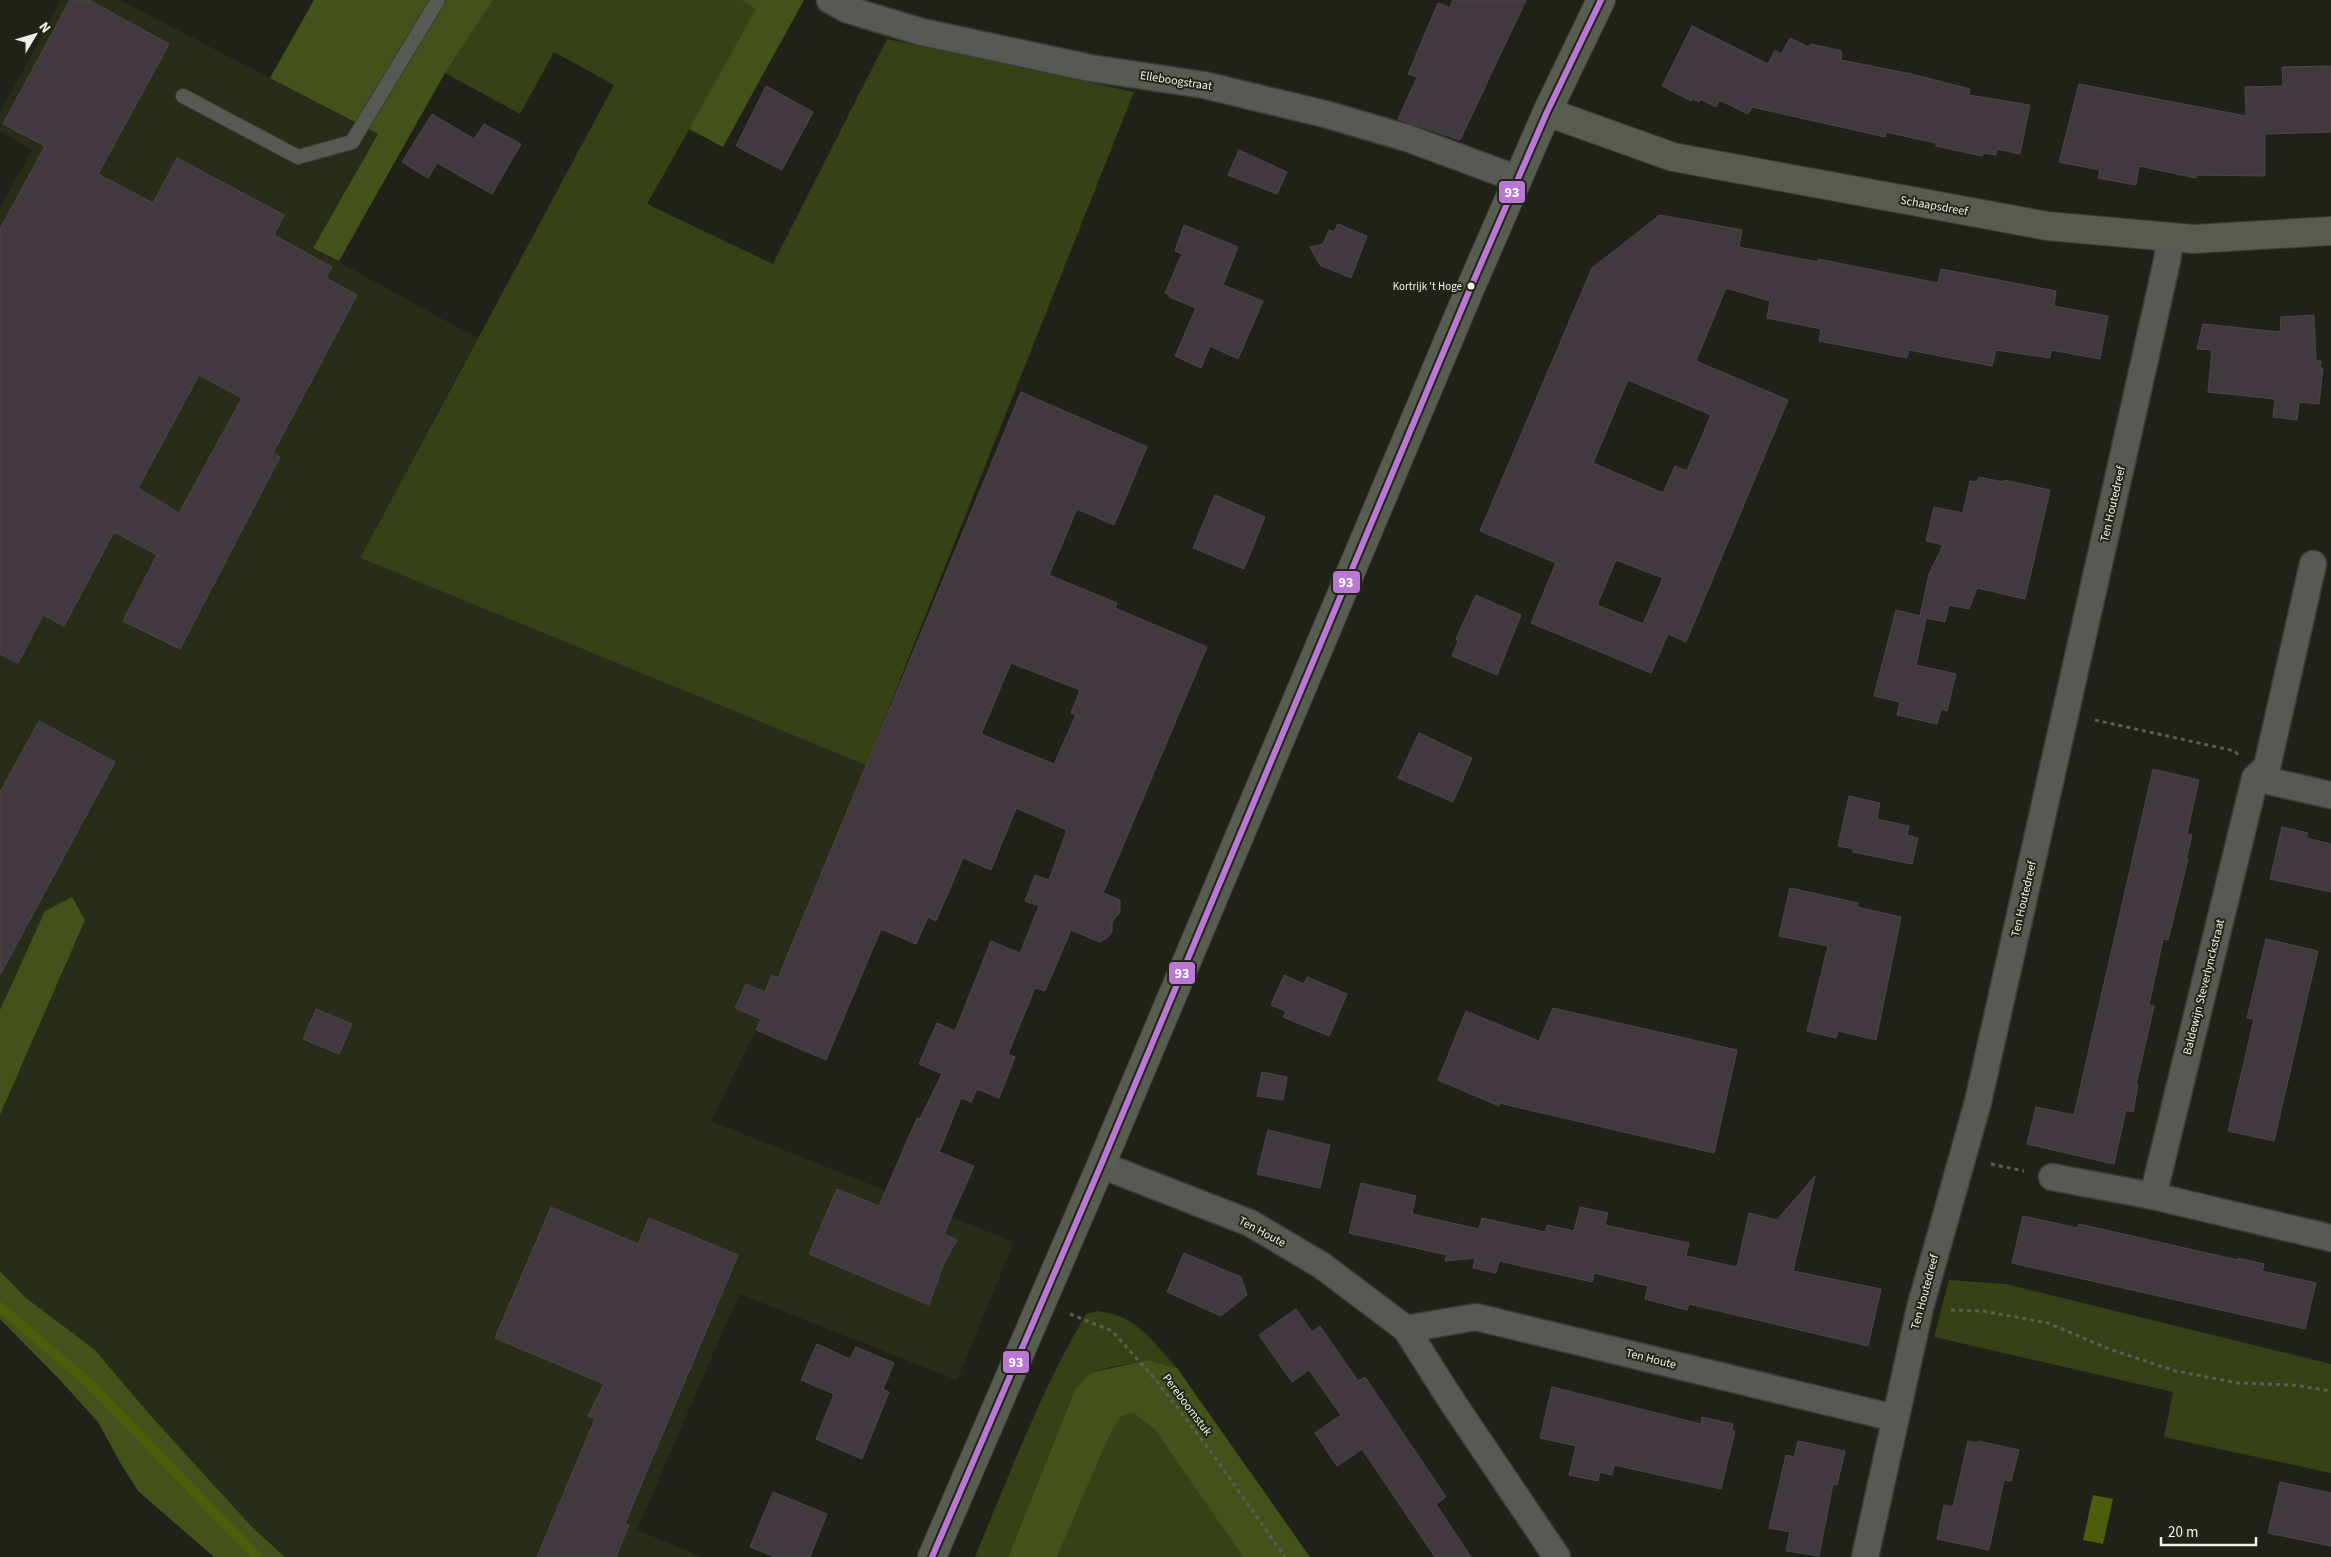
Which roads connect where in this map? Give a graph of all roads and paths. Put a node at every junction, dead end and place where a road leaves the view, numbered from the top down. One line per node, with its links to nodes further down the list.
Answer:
1 (438, 0): 4 (lane)
2 (830, 0): 6 (street, Elleboogstraat)
3 (1601, 0): 5 (main road)
4 (183, 96)
5 (1547, 112): 6 (main road); 8 (street, Schaapsdreef)
6 (1518, 179): 14 (main road)
7 (2331, 231): 8 (street, Schaapsdreef)
8 (2170, 238): 10 (street, Ten Houtedreef)
9 (2313, 564): 11 (street, Baldewijn Steverlynckstraat)
10 (2065, 714): 11 (path); 13 (street, Ten Houtedreef)
11 (2255, 778): 12 (street); 16 (street, Baldewijn Steverlynckstraat)
12 (2331, 795)
13 (1962, 1158): 15 (path); 19 (street, Ten Houtedreef)
14 (1101, 1165): 18 (main road); 20 (street, Ten Houte)
15 (2052, 1177): 16 (street)
16 (2153, 1196): 17 (street)
17 (2331, 1238)
18 (1042, 1303): 23 (main road); 24 (path, Pereboomstuk)
19 (1920, 1308): 21 (path); 22 (street, Ten Houtedreef)
20 (1406, 1329): 22 (street, Ten Houte); 25 (street, Ten Houte)
21 (2331, 1391)
22 (1895, 1418): 26 (street, Ten Houtedreef)
23 (932, 1557)
24 (1285, 1557)
25 (1557, 1557)
26 (1865, 1557)

